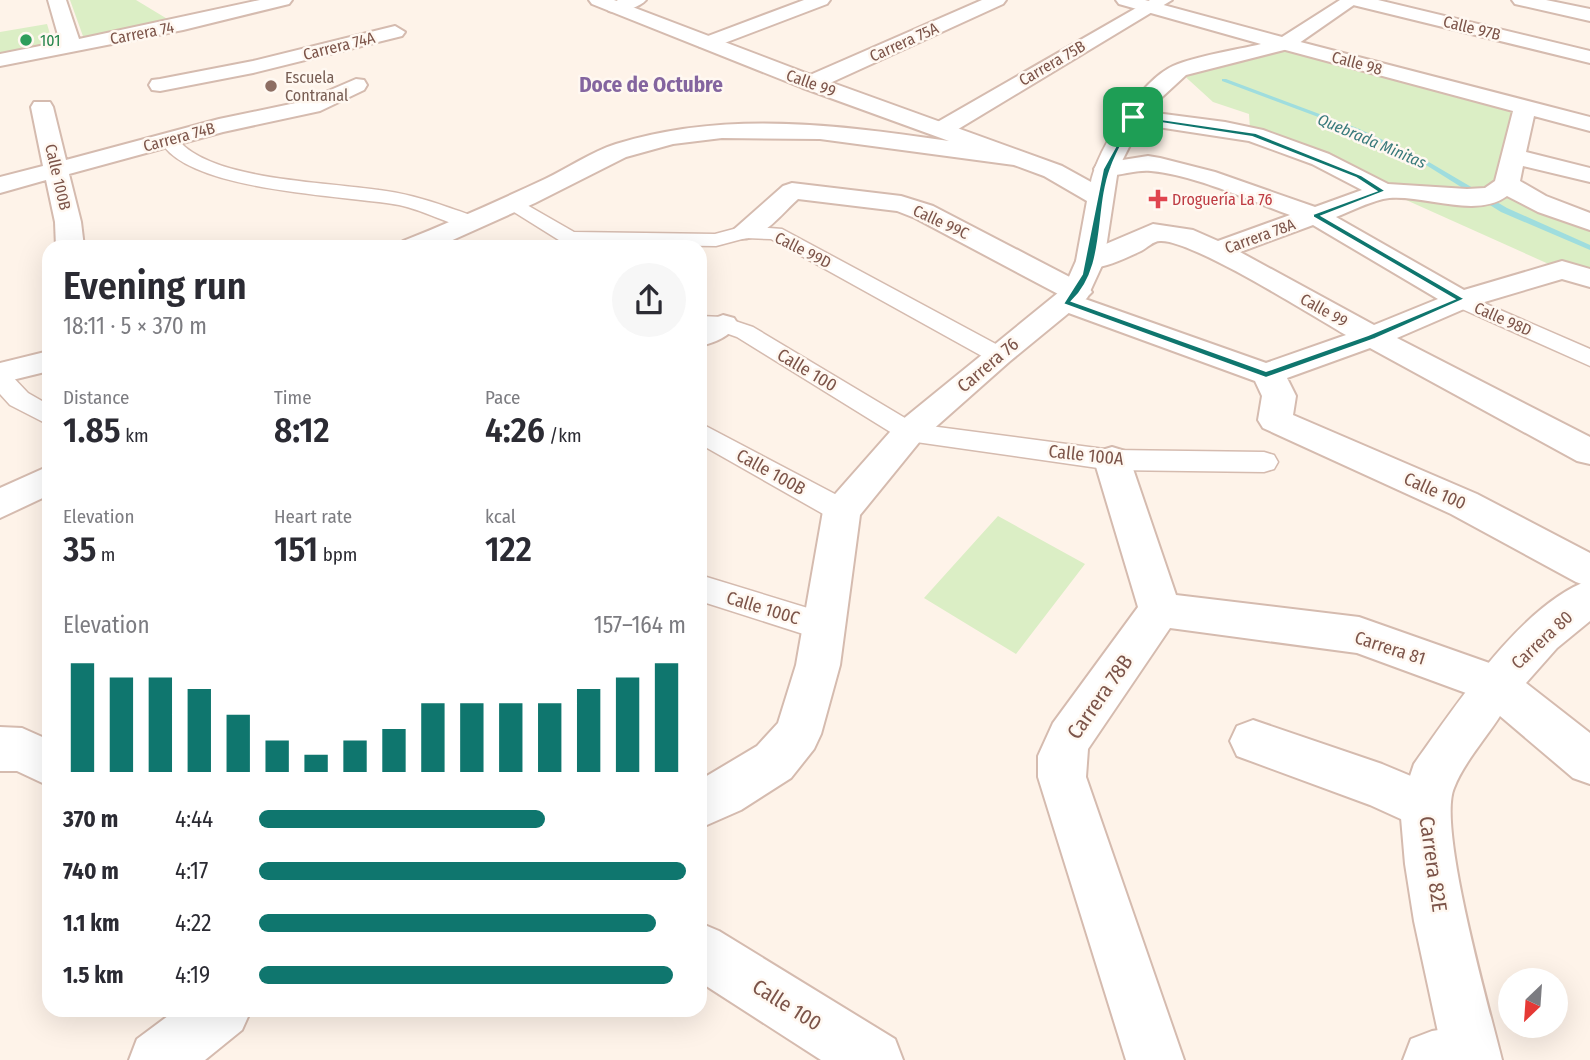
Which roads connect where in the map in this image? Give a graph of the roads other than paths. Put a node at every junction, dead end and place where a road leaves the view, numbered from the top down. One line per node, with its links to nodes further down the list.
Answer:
1 (57, 0): 16 (street)
2 (283, 0): 13 (street, Carrera 74)
3 (637, 0): 10 (street)
4 (821, 0): 14 (street)
5 (997, 0): 20 (street, Carrera 75A)
6 (1125, 0): 9 (street, Calle 98)
7 (1353, 0): 15 (street, Carrera 76); 17 (street, Calle 97B)
8 (1521, 0): 11 (street)
9 (1156, 3): 15 (street, Calle 98); 26 (street, Carrera 75B)
10 (607, 4): 14 (street, Calle 99)
11 (1590, 15)
12 (395, 32): 19 (street, Carrera 74A)
13 (137, 34): 16 (street, Carrera 74); 19 (street)
14 (707, 43): 20 (street, Calle 99)
15 (1285, 44): 23 (street, Calle 98); 24 (street, Carrera 76)
16 (71, 46): 18 (street, Carrera 74)
17 (1590, 57)
18 (0, 60)
19 (154, 68): 27 (street)
20 (811, 83): 26 (street, Calle 99)
21 (356, 85): 27 (street, Carrera 74B)
22 (42, 107): 30 (street, Calle 100B)
23 (1525, 107): 25 (street, Calle 98); 28 (street)
24 (1133, 117): 32 (street, Carrera 76); 34 (street)
25 (1590, 124)
26 (942, 129): 29 (street, Calle 99)
27 (169, 140): 30 (street, Carrera 74B); 39 (street)
28 (1513, 156): 31 (street); 35 (street)
29 (1015, 158): 32 (street, Calle 99); 36 (street)
30 (56, 171): 33 (street, Carrera 74B); 41 (street, Calle 100B)
31 (1590, 175)
32 (1103, 184): 37 (street, Calle 98D); 44 (street, Carrera 76)
33 (0, 185)
34 (1382, 191): 35 (street); 37 (street, Carrera 78A)
35 (1489, 192): 38 (street)
36 (513, 203): 39 (street); 40 (street, Calle 99D)
37 (1316, 216): 43 (street, Carrera 78A); 47 (street, Calle 98D)
38 (1590, 222)
39 (470, 223): 42 (street)
40 (745, 232): 46 (street, Calle 99C); 50 (street, Calle 99D)
41 (69, 240)
42 (430, 240)
43 (1217, 251): 44 (street, Calle 99); 49 (street, Calle 99)
44 (1090, 261): 46 (street, Carrera 76)
45 (1576, 274): 47 (street)
46 (1072, 297): 50 (street, Carrera 76); 54 (street, Calle 99C)
47 (1461, 299): 49 (street); 51 (street, Calle 98D)
48 (708, 328): 57 (street, Calle 100)
49 (1371, 337): 54 (street); 59 (street, Calle 99)
50 (998, 355): 57 (street, Carrera 76)
51 (1590, 358)
52 (42, 364): 53 (street)
53 (0, 373)
54 (1266, 374): 65 (street, Calle 100)
55 (0, 379): 56 (street)
56 (42, 412)
57 (909, 432): 60 (street, Calle 100A); 64 (street, Carrera 76)
58 (707, 436): 64 (street, Calle 100B)
59 (1590, 452)
60 (1112, 460): 61 (street, Calle 100A); 68 (street)
61 (1264, 462)
62 (42, 483): 63 (street)
63 (0, 504)
64 (842, 512): 69 (street)
65 (1590, 571)
66 (707, 591): 69 (street, Calle 100C)
67 (1590, 597): 70 (street, Carrera 80)
68 (1160, 610): 70 (street, Carrera 81); 82 (street, Carrera 78B)
69 (825, 627): 75 (street)
70 (1496, 685): 74 (street, Carrera 81); 76 (street, Carrera 82E)
71 (1253, 741): 76 (street)
72 (0, 749): 73 (street)
73 (42, 760)
74 (1590, 762)
75 (708, 795)
76 (1424, 806): 79 (street, Carrera 82E)
77 (707, 954): 81 (street, Calle 100)
78 (213, 1017): 80 (street)
79 (1458, 1058)
80 (158, 1060)
81 (874, 1060)
82 (1155, 1060)

